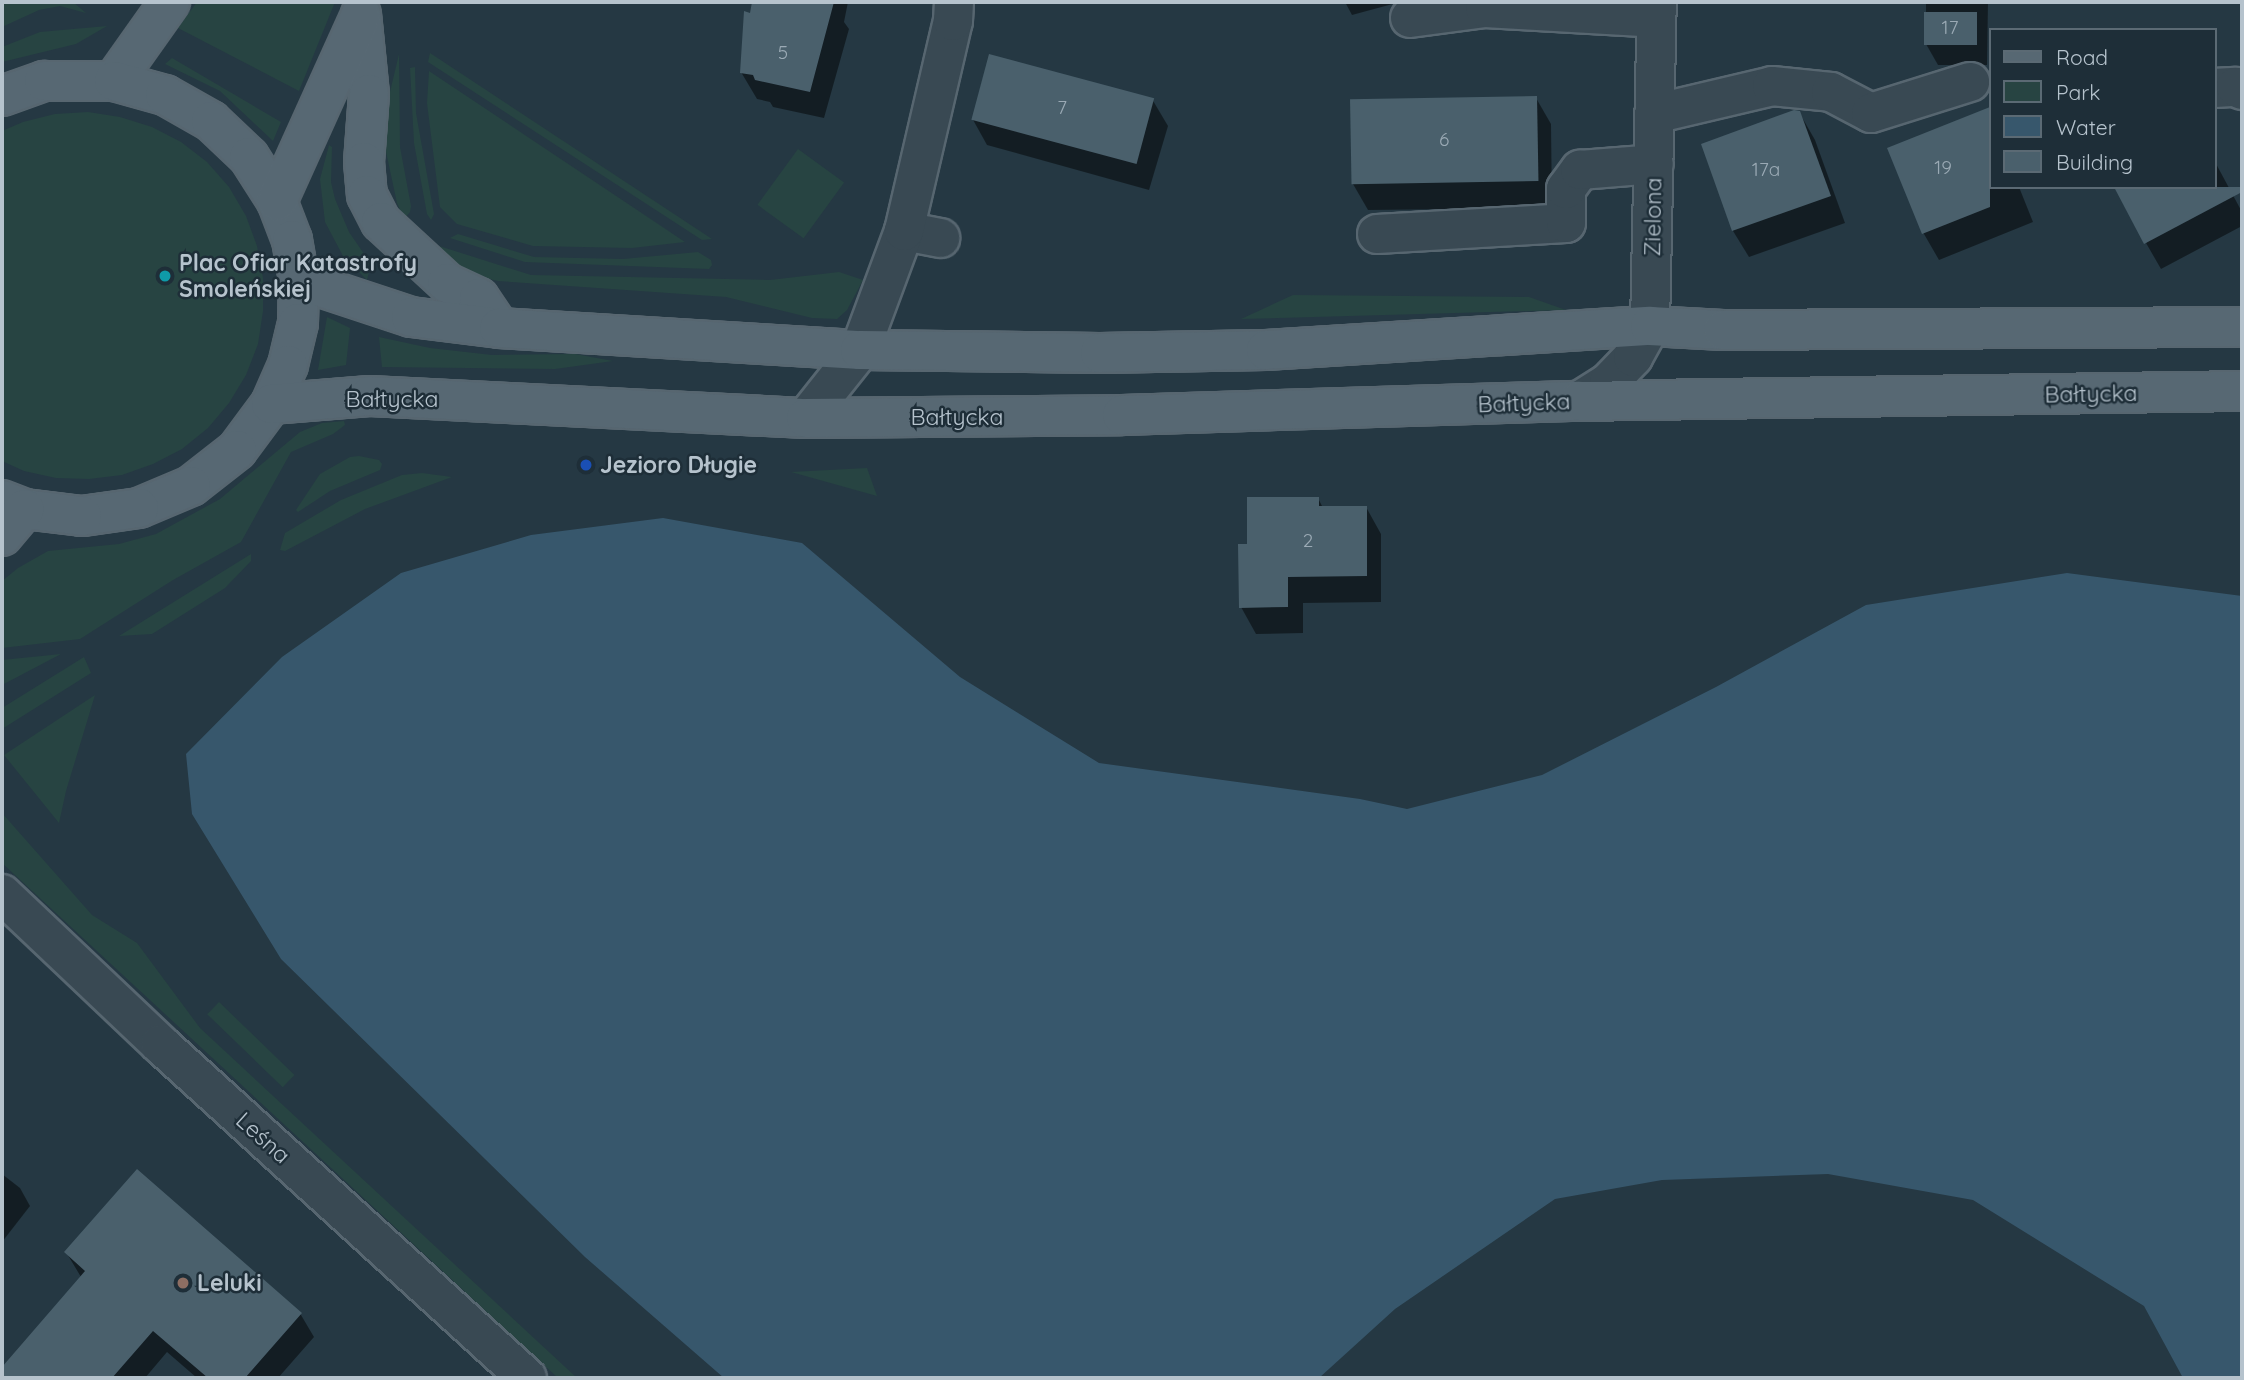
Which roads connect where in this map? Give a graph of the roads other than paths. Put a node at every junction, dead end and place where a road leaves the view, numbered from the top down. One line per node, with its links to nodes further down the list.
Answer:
1 (170, 2): 6 (main road)
2 (954, 2): 19 (street)
3 (364, 8): 13 (main road); 18 (main road)
4 (1657, 10): 5 (street); 11 (street, Zielona)
5 (1410, 18)
6 (114, 81): 10 (main road); 13 (main road)
7 (1970, 82): 11 (street)
8 (2216, 88): 9 (street)
9 (2242, 90)
10 (2, 96)
11 (1654, 114): 12 (street, Zielona)
12 (1654, 164): 14 (street); 16 (street, Zielona)
13 (277, 201): 15 (main road)
14 (1377, 234)
15 (299, 280): 18 (main road); 22 (main road)
16 (1650, 326): 17 (main road); 19 (main road); 21 (street, Zielona)
17 (2242, 327)
18 (499, 328): 19 (main road)
19 (860, 350): 23 (street)
20 (2242, 391): 21 (main road, Bałtycka)
21 (1579, 401): 23 (main road, Bałtycka)
22 (271, 404): 23 (main road, Bałtycka); 24 (main road)
23 (806, 418)
24 (10, 515)
25 (2, 894): 26 (street, Leśna)
26 (527, 1378)

